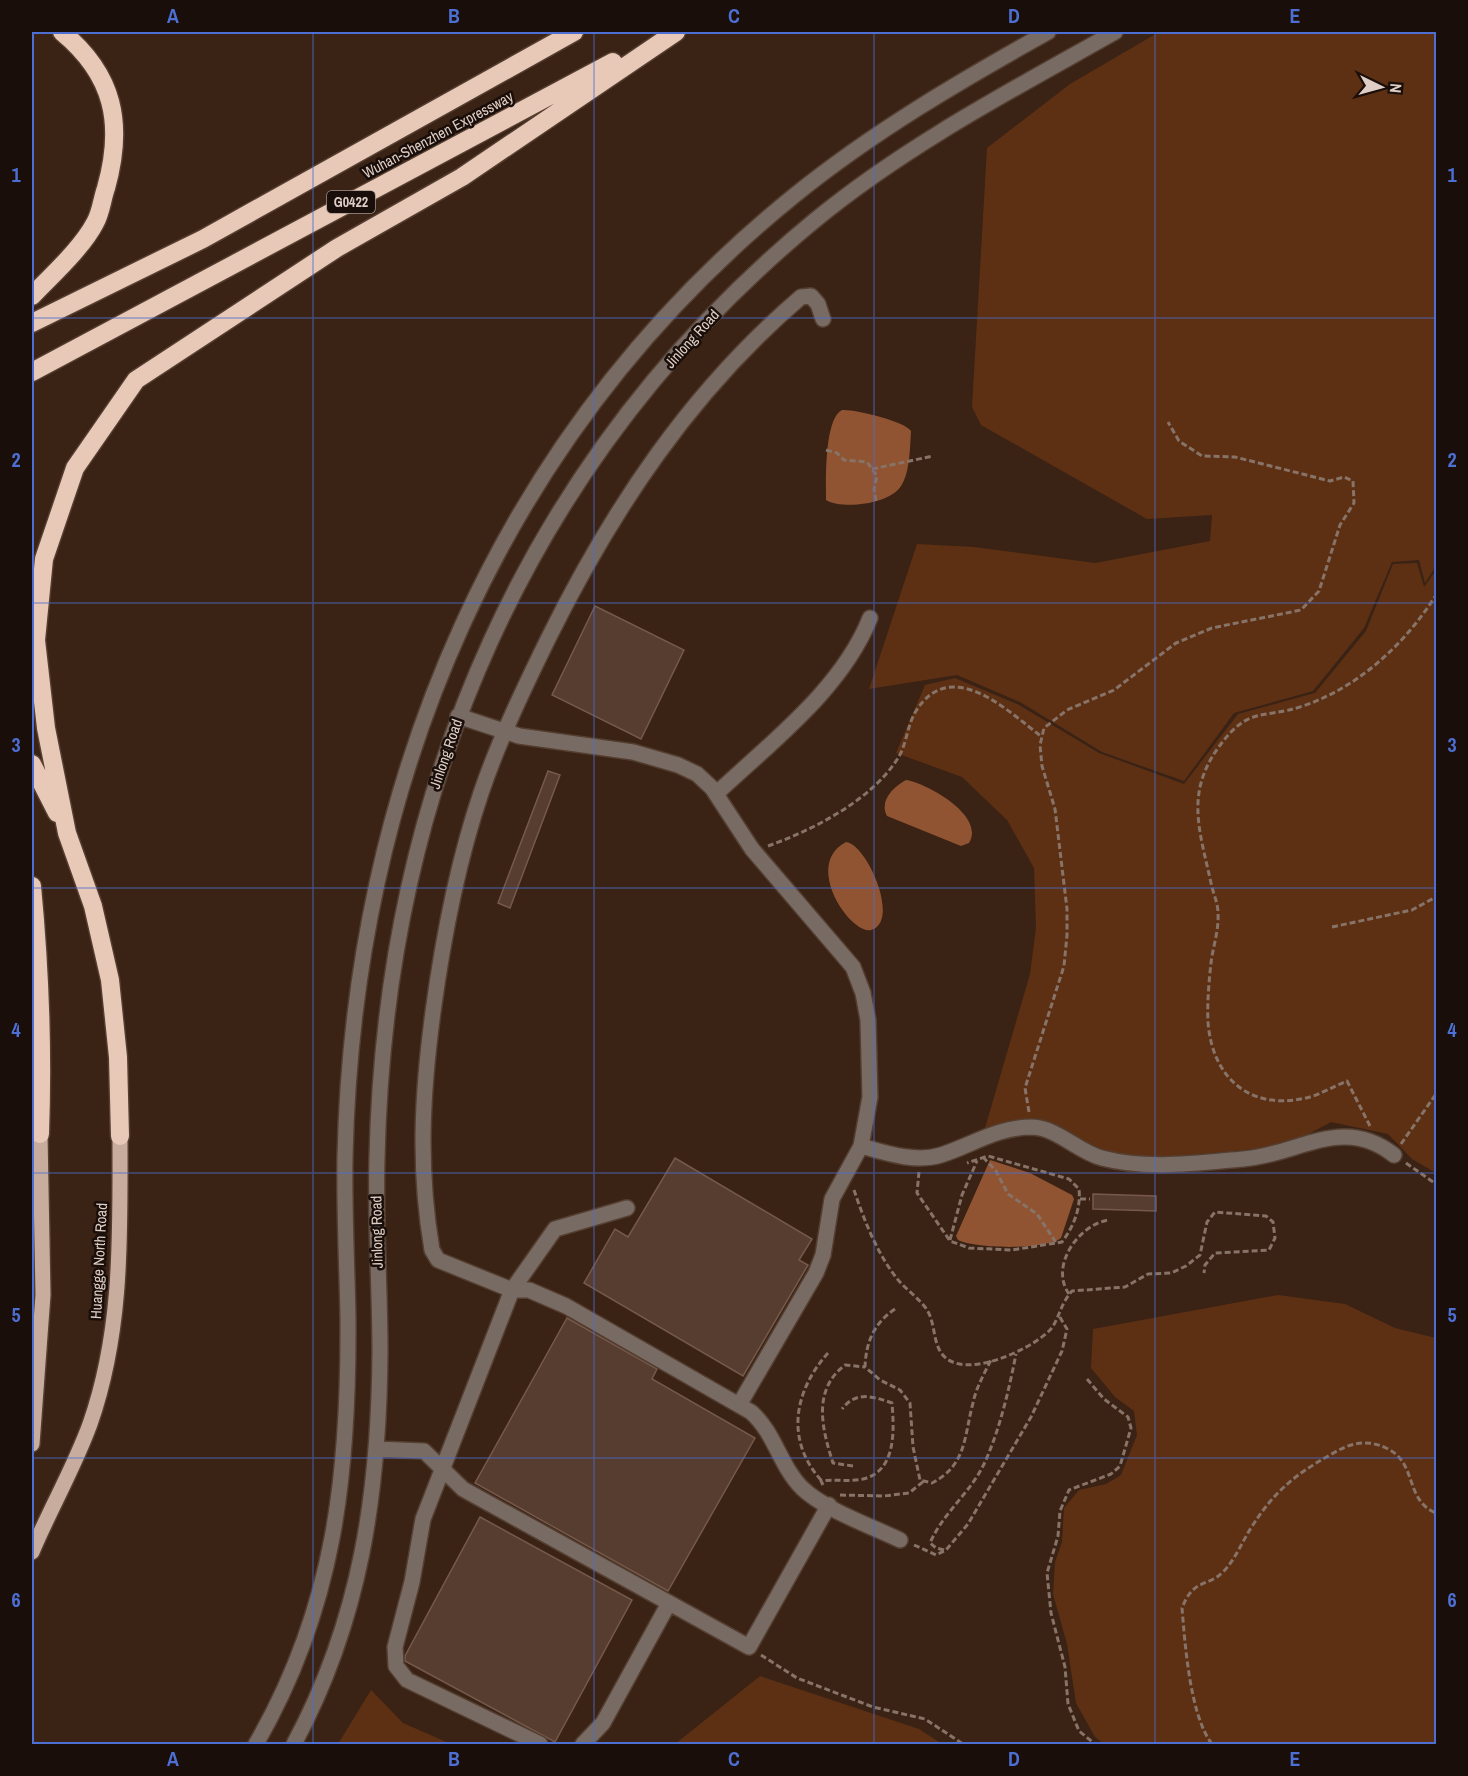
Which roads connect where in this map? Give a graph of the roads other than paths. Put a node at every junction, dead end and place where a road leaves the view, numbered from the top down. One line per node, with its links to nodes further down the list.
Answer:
1 (62, 32): 7 (highway)
2 (574, 32): 9 (highway, Wuhan-Shenzhen Expressway / G0422)
3 (671, 32): 10 (highway, Wuhan-Shenzhen Expressway / G0422)
4 (676, 32): 16 (highway)
5 (1048, 32): 32 (street, Jinlong Road)
6 (1115, 32): 12 (street, Jinlong Road)
7 (32, 296)
8 (823, 319): 13 (street)
9 (32, 323)
10 (32, 372)
11 (870, 618): 15 (street)
12 (458, 716): 13 (street); 26 (street, Jinlong Road)
13 (505, 732): 15 (street); 23 (street)
14 (32, 764): 16 (highway)
15 (716, 794): 20 (street)
16 (67, 833): 19 (highway)
17 (32, 886): 18 (highway)
18 (40, 1134): 25 (main road)
19 (120, 1136): 30 (main road, Huangge North Road)
20 (861, 1146): 21 (street); 24 (street)
21 (1394, 1155)
22 (627, 1208): 23 (street)
23 (512, 1290): 24 (street); 27 (street)
24 (739, 1405): 28 (street)
25 (32, 1444)
26 (376, 1449): 27 (street); 33 (street, Jinlong Road)
27 (442, 1469): 31 (street); 34 (street)
28 (831, 1497): 29 (street); 31 (street)
29 (900, 1540)
30 (32, 1552)
31 (669, 1603): 35 (street)
32 (256, 1744)
33 (294, 1744)
34 (540, 1744)
35 (582, 1744)

